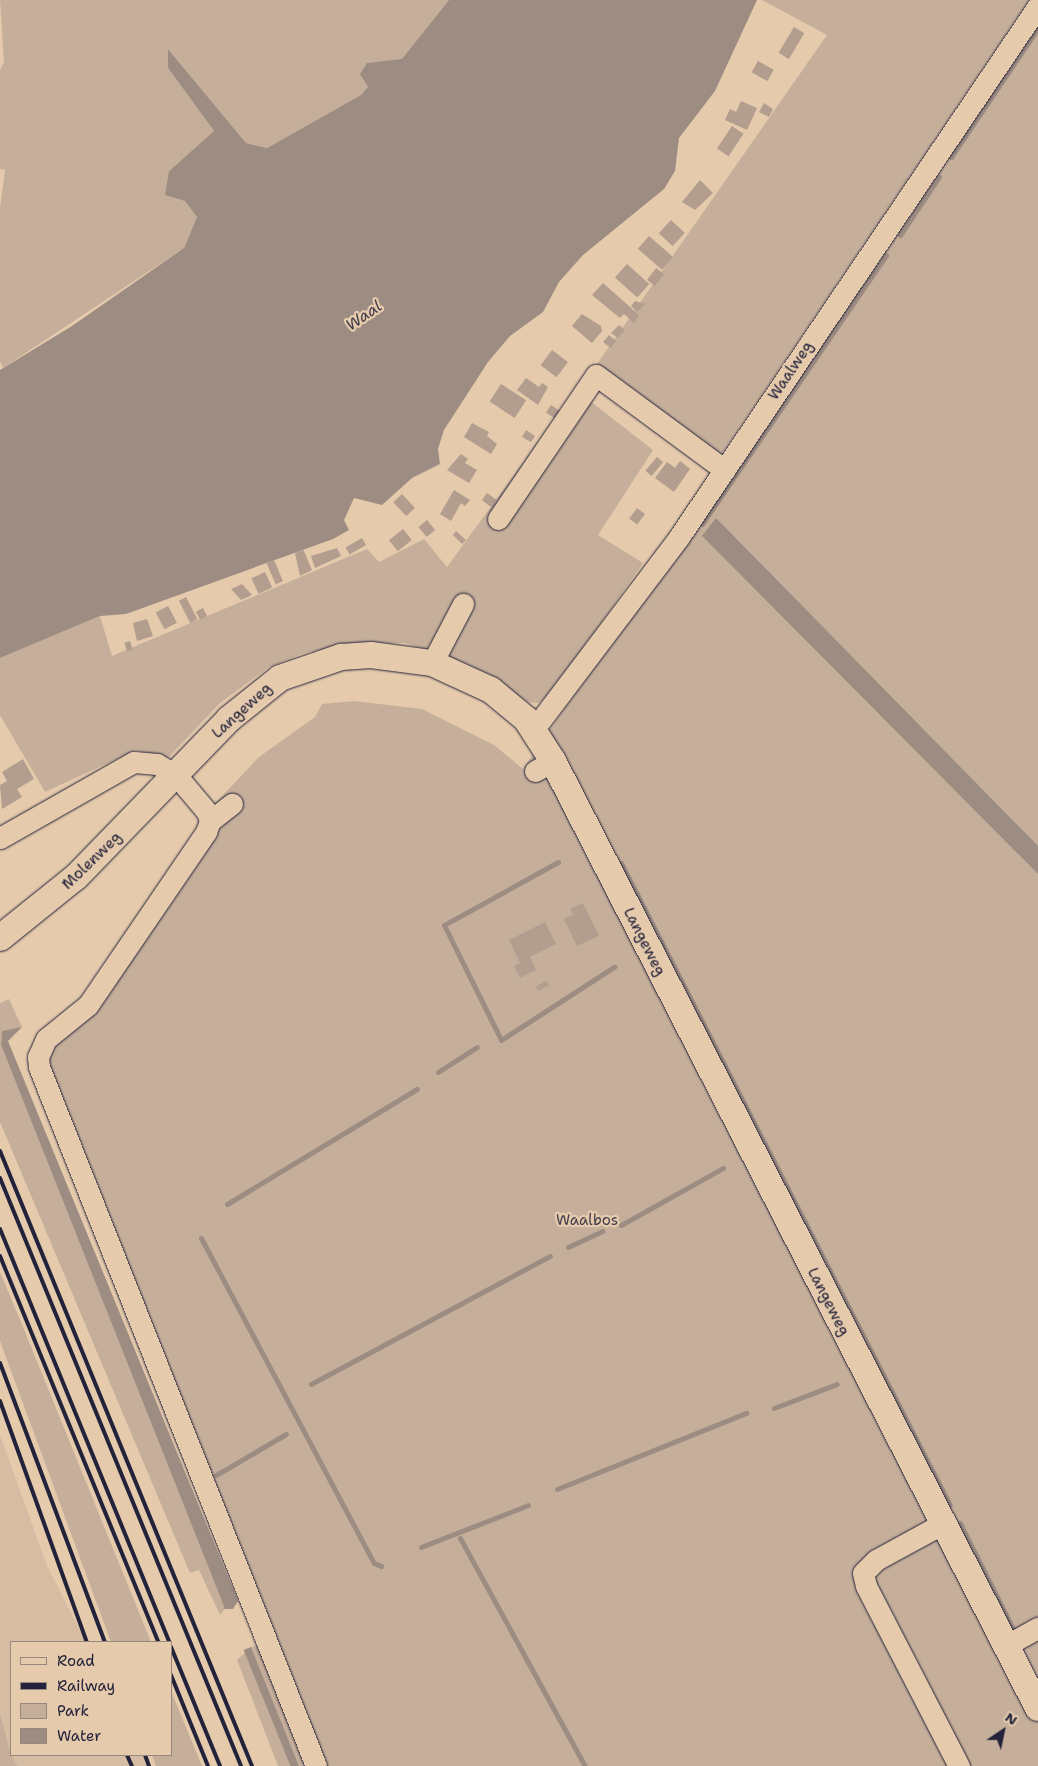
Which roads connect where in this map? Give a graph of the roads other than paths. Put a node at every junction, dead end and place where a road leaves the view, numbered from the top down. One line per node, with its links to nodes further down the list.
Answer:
1 (1038, 6): 2 (street, Waalweg)
2 (725, 470): 3 (street); 6 (street, Waalweg)
3 (498, 519)
4 (463, 604): 5 (street)
5 (432, 663): 6 (main road, Langeweg); 7 (main road, Langeweg)
6 (534, 730): 12 (main road, Langeweg)
7 (176, 775): 9 (street); 10 (street); 11 (main road, Molenweg)
8 (232, 804): 9 (street)
9 (210, 821): 16 (street)
10 (0, 838)
11 (0, 938)
12 (942, 1524): 14 (main road, Langeweg); 17 (street)
13 (1038, 1628): 14 (street)
14 (1005, 1646): 15 (main road, Langeweg)
15 (1038, 1708)
16 (316, 1766)
17 (959, 1766)

